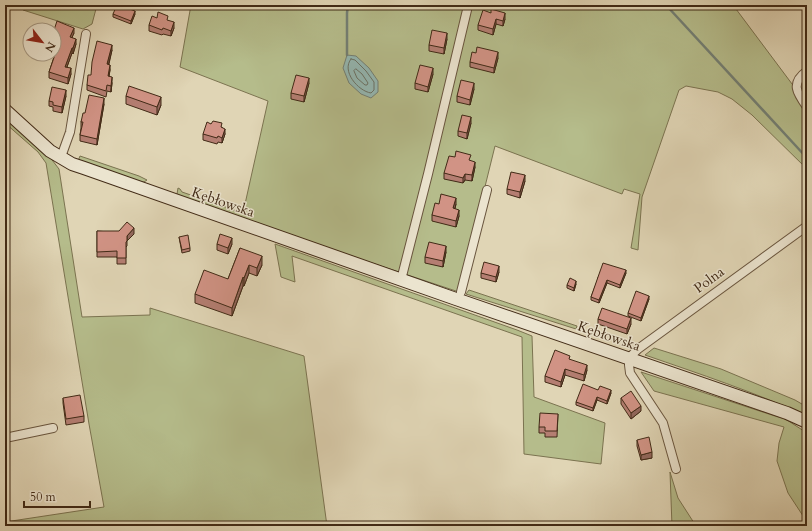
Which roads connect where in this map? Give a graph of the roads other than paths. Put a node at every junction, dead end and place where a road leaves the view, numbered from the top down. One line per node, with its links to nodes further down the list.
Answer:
1 (467, 10): 9 (street)
2 (86, 34): 6 (street)
3 (807, 71): 4 (street)
4 (807, 107)
5 (5, 110): 6 (street, Kębłowska)
6 (61, 157): 9 (street, Kębłowska)
7 (487, 190): 10 (street)
8 (807, 226): 11 (street, Polna)
9 (401, 280): 11 (street, Kębłowska)
10 (461, 292)
11 (629, 358): 12 (street, Kębłowska); 15 (street)
12 (807, 422)
13 (53, 428): 14 (street)
14 (5, 438)
15 (676, 469)

